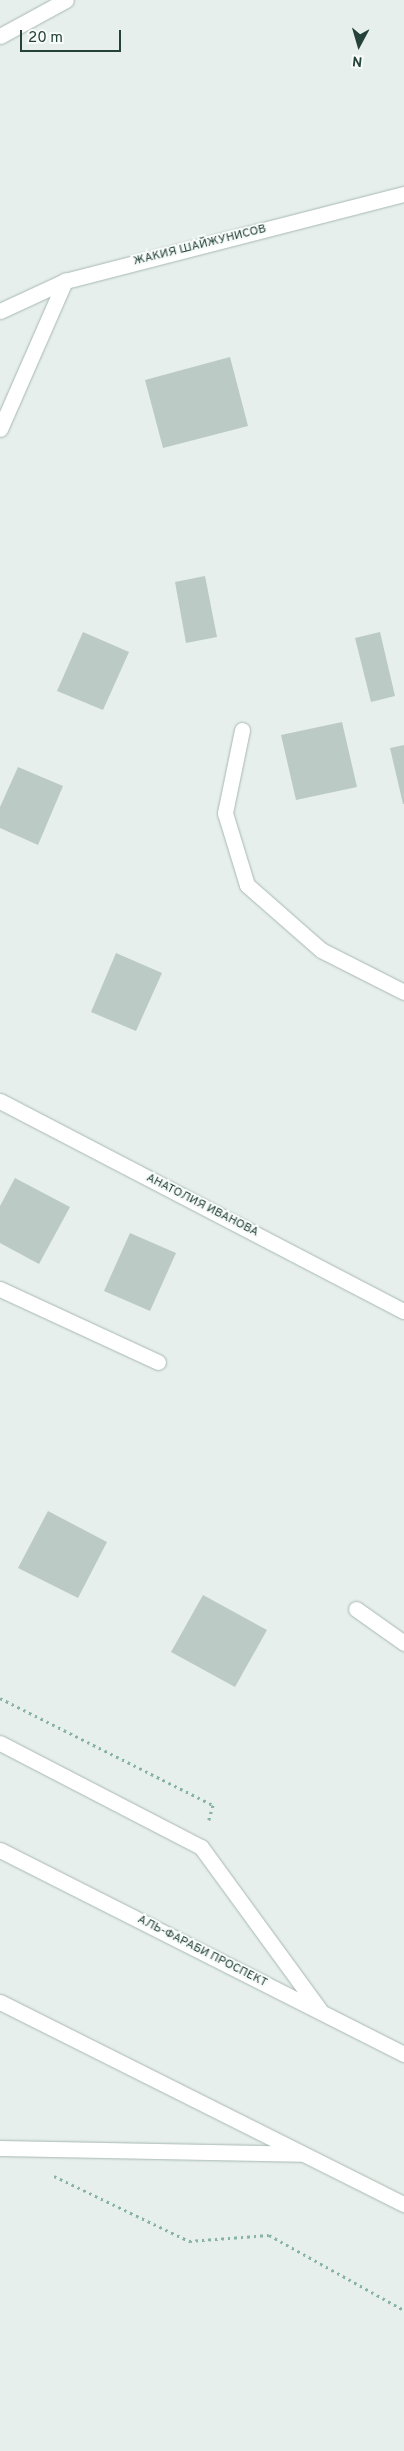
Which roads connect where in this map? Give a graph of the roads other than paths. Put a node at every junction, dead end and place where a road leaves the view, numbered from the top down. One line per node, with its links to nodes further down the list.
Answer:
1 (66, 0): 2 (street)
2 (0, 36)
3 (404, 194): 4 (street, ЖАКИЯ ШАЙЖУНИСОВ)
4 (65, 281): 5 (street, ЖАКИЯ ШАЙЖУНИСОВ); 6 (street)
5 (0, 311)
6 (0, 428)
7 (242, 730): 8 (street)
8 (404, 992)
9 (0, 1101): 11 (street, АНАТОЛИЯ ИВАНОВА)
10 (0, 1289): 12 (street)
11 (404, 1311)
12 (158, 1362)
13 (356, 1609): 14 (street)
14 (404, 1643)
15 (0, 1744): 18 (street)
16 (0, 1850): 18 (street, АЛЬ-ФАРАБИ ПРОСПЕКТ)
17 (0, 2002): 21 (street)
18 (322, 2013): 19 (street, АЛЬ-ФАРАБИ ПРОСПЕКТ)
19 (404, 2054)
20 (0, 2148): 21 (street)
21 (305, 2154): 22 (street)
22 (404, 2204)

